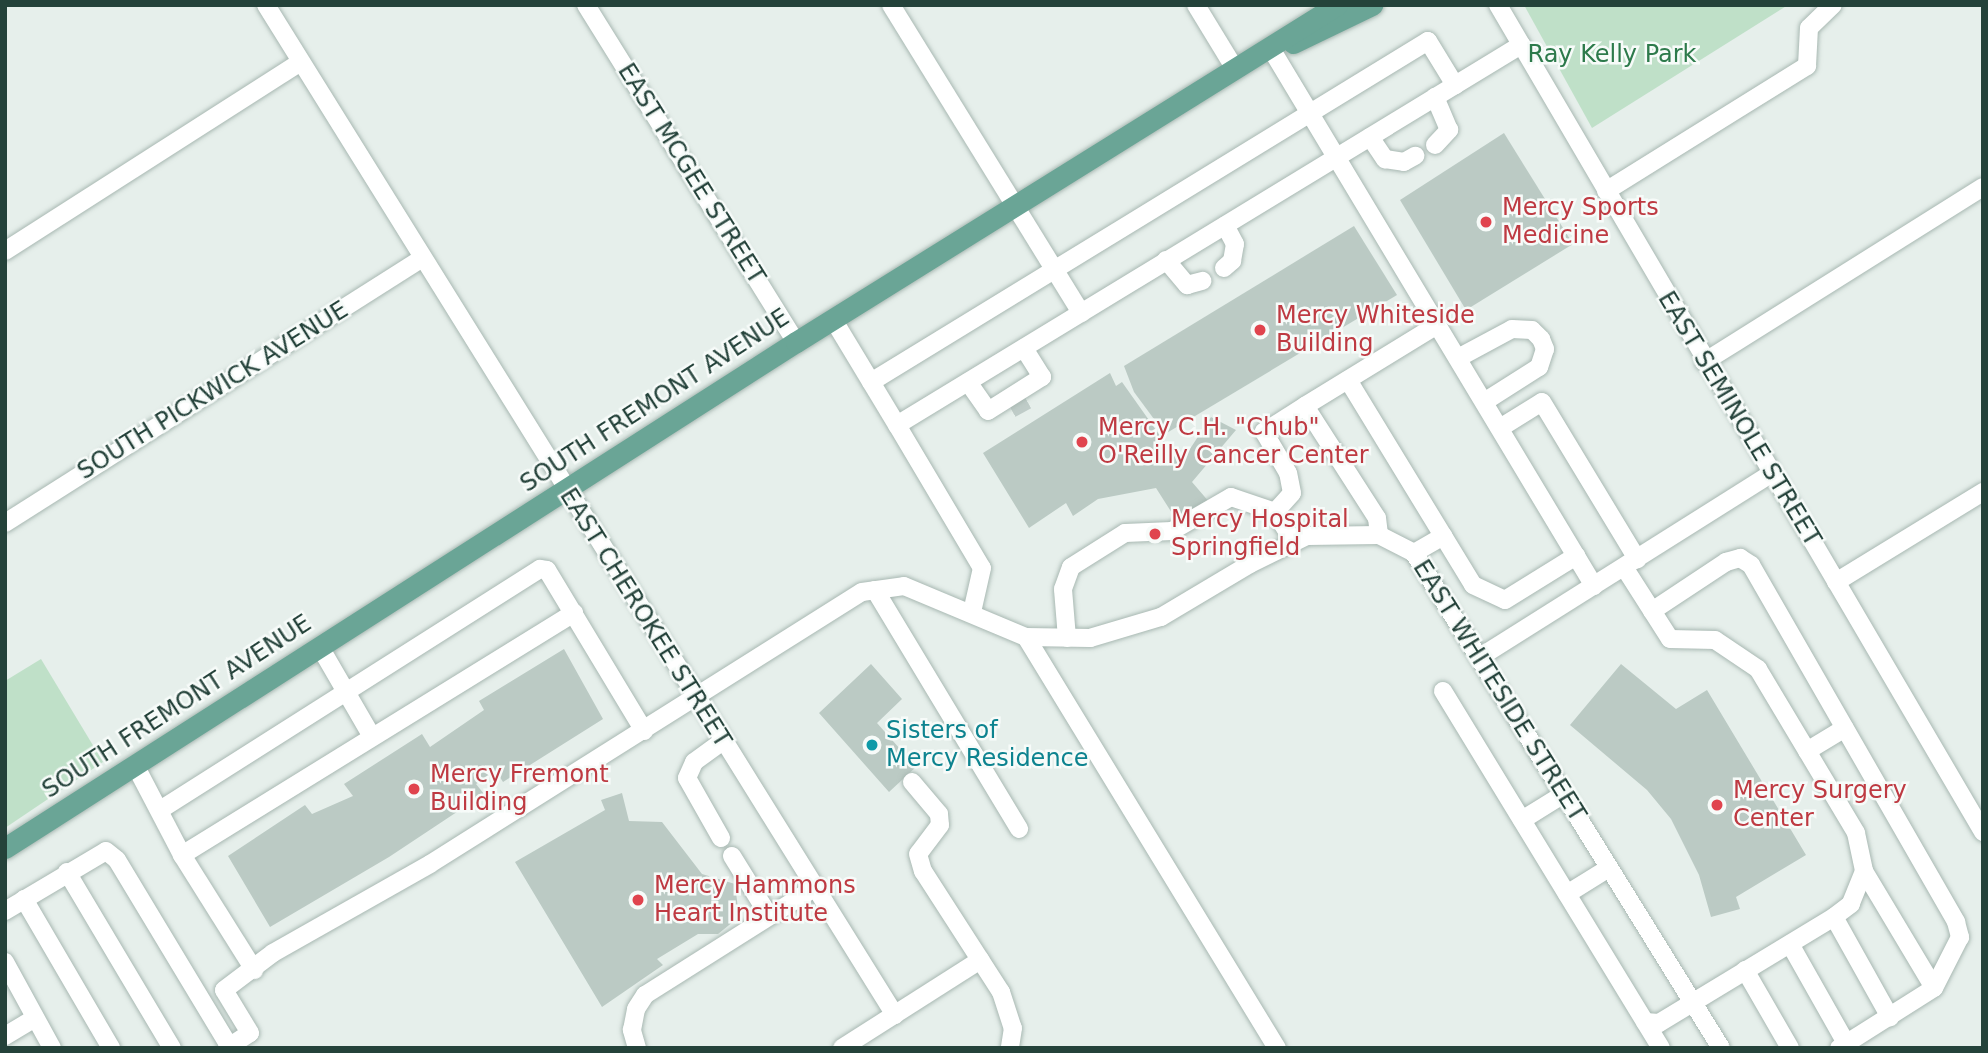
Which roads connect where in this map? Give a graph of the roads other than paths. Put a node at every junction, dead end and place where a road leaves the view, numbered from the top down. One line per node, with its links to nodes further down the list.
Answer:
1 (266, 5): 11 (street, EAST CHEROKEE STREET)
2 (586, 5): 33 (street, EAST MCGEE STREET)
3 (891, 5): 22 (street)
4 (1196, 5): 12 (street)
5 (1337, 5): 10 (main road, SOUTH FREMONT AVENUE)
6 (1372, 5): 10 (main road)
7 (1498, 5): 9 (street, EAST SEMINOLE STREET)
8 (1833, 5): 21 (street)
9 (1521, 45): 13 (street); 21 (street, EAST SEMINOLE STREET)
10 (1270, 47): 12 (main road, SOUTH FREMONT AVENUE); 15 (street)
11 (300, 62): 24 (street); 25 (street, EAST CHEROKEE STREET)
12 (1235, 69): 22 (main road, SOUTH FREMONT AVENUE)
13 (1455, 85): 14 (street); 15 (street)
14 (1435, 97): 16 (street); 17 (street)
15 (1311, 113): 18 (street); 28 (street)
16 (1370, 137): 18 (street); 19 (street)
17 (1434, 145)
18 (1338, 156): 23 (street); 32 (street)
19 (1415, 156)
20 (1983, 187): 36 (street)
21 (1606, 191): 36 (street, EAST SEMINOLE STREET)
22 (1013, 207): 28 (street); 31 (main road, SOUTH FREMONT AVENUE)
23 (1225, 225): 26 (street); 27 (street)
24 (5, 251)
25 (421, 258): 49 (street, EAST CHEROKEE STREET); 52 (street, SOUTH PICKWICK AVENUE)
26 (1166, 260): 29 (street); 30 (street)
27 (1224, 268)
28 (1055, 270): 30 (street); 39 (street)
29 (1202, 281)
30 (1081, 313): 34 (street)
31 (833, 319): 33 (main road, SOUTH FREMONT AVENUE); 39 (street)
32 (1437, 325): 35 (street); 38 (street)
33 (796, 342): 49 (main road, SOUTH FREMONT AVENUE)
34 (1024, 348): 37 (street); 40 (street)
35 (1458, 358): 42 (street); 42 (street)
36 (1704, 362): 48 (street, EAST SEMINOLE STREET)
37 (1042, 377): 41 (street); 45 (street)
38 (1348, 380): 43 (street); 54 (street)
39 (871, 382): 46 (street)
40 (968, 382): 45 (street); 46 (street)
41 (1027, 400)
42 (1484, 402): 47 (street)
43 (1305, 406): 51 (street); 53 (street)
44 (1011, 409): 45 (street)
45 (988, 411)
46 (897, 425): 63 (street)
47 (1500, 428): 57 (street); 58 (street)
48 (1771, 474): 58 (street); 59 (street, EAST SEMINOLE STREET)
49 (565, 490): 67 (main road, SOUTH FREMONT AVENUE); 71 (street, EAST CHEROKEE STREET)
50 (1983, 492): 59 (street)
51 (1275, 512): 55 (street); 66 (street)
52 (5, 523)
53 (1379, 535): 55 (street, EAST WHITESIDE STREET); 56 (street, EAST WHITESIDE STREET)
54 (1443, 536): 56 (street); 57 (street)
55 (1294, 542): 66 (street, EAST WHITESIDE STREET)
56 (1414, 553): 68 (street, EAST WHITESIDE STREET)
57 (1576, 556): 60 (street)
58 (1631, 563): 60 (street); 62 (street)
59 (1836, 582): 83 (street, EAST SEMINOLE STREET)
60 (1594, 586): 68 (street)
61 (875, 590): 63 (street, EAST WHITESIDE STREET); 71 (street, EAST WHITESIDE STREET); 82 (street)
62 (1652, 611): 72 (street); 76 (street)
63 (972, 612): 65 (street, EAST WHITESIDE STREET)
64 (574, 613): 69 (street); 73 (street); 74 (street)
65 (1026, 637): 66 (street, EAST WHITESIDE STREET); 119 (street)
66 (1068, 638)
67 (320, 647): 69 (street); 77 (main road, SOUTH FREMONT AVENUE)
68 (1480, 657): 79 (street, EAST WHITESIDE STREET)
69 (346, 691): 74 (street); 80 (street)
70 (1443, 691): 81 (street)
71 (695, 699): 73 (street, EAST WHITESIDE STREET); 75 (street, EAST CHEROKEE STREET)
72 (1845, 728): 76 (street); 102 (street)
73 (644, 731): 100 (street, EAST WHITESIDE STREET)
74 (371, 735): 86 (street)
75 (722, 742): 84 (street); 91 (street, EAST CHEROKEE STREET)
76 (1807, 751): 89 (street)
77 (135, 765): 80 (street); 85 (main road, SOUTH FREMONT AVENUE)
78 (912, 782): 98 (street)
79 (1564, 794): 81 (street); 88 (street, EAST WHITESIDE STREET)
80 (160, 810): 86 (street)
81 (1522, 820): 92 (street)
82 (1018, 829)
83 (1983, 832)
84 (721, 838)
85 (5, 848)
86 (182, 855): 100 (street)
87 (732, 856): 95 (street)
88 (1609, 868): 92 (street); 105 (street, EAST WHITESIDE STREET)
89 (1864, 871): 96 (street); 102 (street)
90 (68, 872): 93 (street); 104 (street); 115 (street)
91 (814, 888): 95 (street); 106 (street, EAST CHEROKEE STREET)
92 (1567, 894): 109 (street)
93 (24, 899): 94 (street); 114 (street)
94 (5, 911)
95 (769, 916): 116 (street)
96 (1834, 917): 97 (street); 107 (street)
97 (1790, 944): 101 (street); 111 (street)
98 (980, 960): 106 (street); 118 (street)
99 (5, 962): 108 (street)
100 (254, 970): 103 (street, EAST WHITESIDE STREET)
101 (1745, 970): 105 (street); 122 (street)
102 (1934, 988): 107 (street)
103 (224, 990): 104 (street, EAST WHITESIDE STREET); 112 (street)
104 (203, 1003): 112 (street)
105 (1693, 1003): 109 (street); 121 (street, EAST WHITESIDE STREET)
106 (895, 1015): 117 (street)
107 (1890, 1017): 111 (street)
108 (35, 1018): 110 (street); 113 (street)
109 (1645, 1022): 120 (street)
110 (5, 1036)
111 (1842, 1046)
112 (228, 1047)
113 (52, 1048)
114 (111, 1048)
115 (172, 1048)
116 (637, 1048)
117 (842, 1048)
118 (1010, 1048)
119 (1277, 1048)
120 (1661, 1048)
121 (1721, 1048)
122 (1790, 1048)

